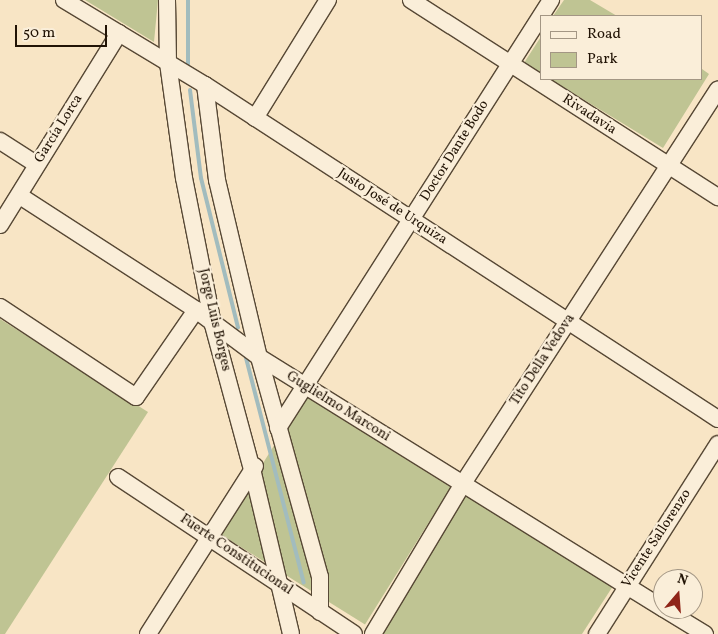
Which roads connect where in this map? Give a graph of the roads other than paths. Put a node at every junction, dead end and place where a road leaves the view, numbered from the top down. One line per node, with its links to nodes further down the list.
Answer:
1 (64, 0): 8 (street, Justo José de Urquiza)
2 (167, 0): 9 (street, Jorge Luis Borges)
3 (328, 0): 13 (street)
4 (411, 0): 10 (street, Rivadavia)
5 (550, 0): 6 (street, Doctor Dante Bodo)
6 (541, 15)
7 (540, 16): 10 (street, Doctor Dante Bodo)
8 (119, 33): 9 (street, Justo José de Urquiza); 15 (street, García Lorca)
9 (168, 62): 11 (street, Justo José de Urquiza); 24 (street, Jorge Luis Borges)
10 (510, 64): 16 (street, Rivadavia); 19 (street, Doctor Dante Bodo)
11 (205, 85): 13 (street, Justo José de Urquiza); 25 (street)
12 (718, 90): 16 (street, Tito Della Vedova)
13 (255, 118): 19 (street, Justo José de Urquiza)
14 (0, 141): 15 (street)
15 (36, 164): 17 (street, García Lorca)
16 (669, 166): 18 (street, Rivadavia); 23 (street, Tito Della Vedova)
17 (20, 196): 20 (street, García Lorca); 22 (street, Guglielmo Marconi)
18 (718, 197)
19 (412, 220): 23 (street, Justo José de Urquiza); 26 (street, Doctor Dante Bodo)
20 (0, 225)
21 (0, 307): 22 (street)
22 (196, 310): 24 (street, Guglielmo Marconi)
23 (568, 322): 27 (street, Justo José de Urquiza); 32 (street, Tito Della Vedova)
24 (213, 326): 25 (street, Guglielmo Marconi); 30 (street, Jorge Luis Borges)
25 (259, 357): 26 (street, Guglielmo Marconi); 28 (street)
26 (304, 386): 28 (street, Doctor Dante Bodo); 32 (street, Guglielmo Marconi)
27 (718, 419)
28 (278, 428): 37 (street)
29 (718, 444): 35 (street, Vicente Sallorenzo)
30 (256, 466): 33 (street); 34 (street, Jorge Luis Borges)
31 (118, 477): 33 (street, Fuerte Constitucional)
32 (462, 485): 35 (street, Guglielmo Marconi); 42 (street, Tito Della Vedova)
33 (209, 536): 34 (street, Fuerte Constitucional); 39 (street)
34 (280, 585): 37 (street, Fuerte Constitucional); 40 (street, Jorge Luis Borges)
35 (627, 586): 36 (street, Guglielmo Marconi); 43 (street, Vicente Sallorenzo)
36 (653, 603)
37 (320, 612): 41 (street, Fuerte Constitucional)
38 (680, 619): 44 (street, Guglielmo Marconi)
39 (148, 634)
40 (291, 634)
41 (354, 634)
42 (373, 634)
43 (597, 634)
44 (705, 634)

